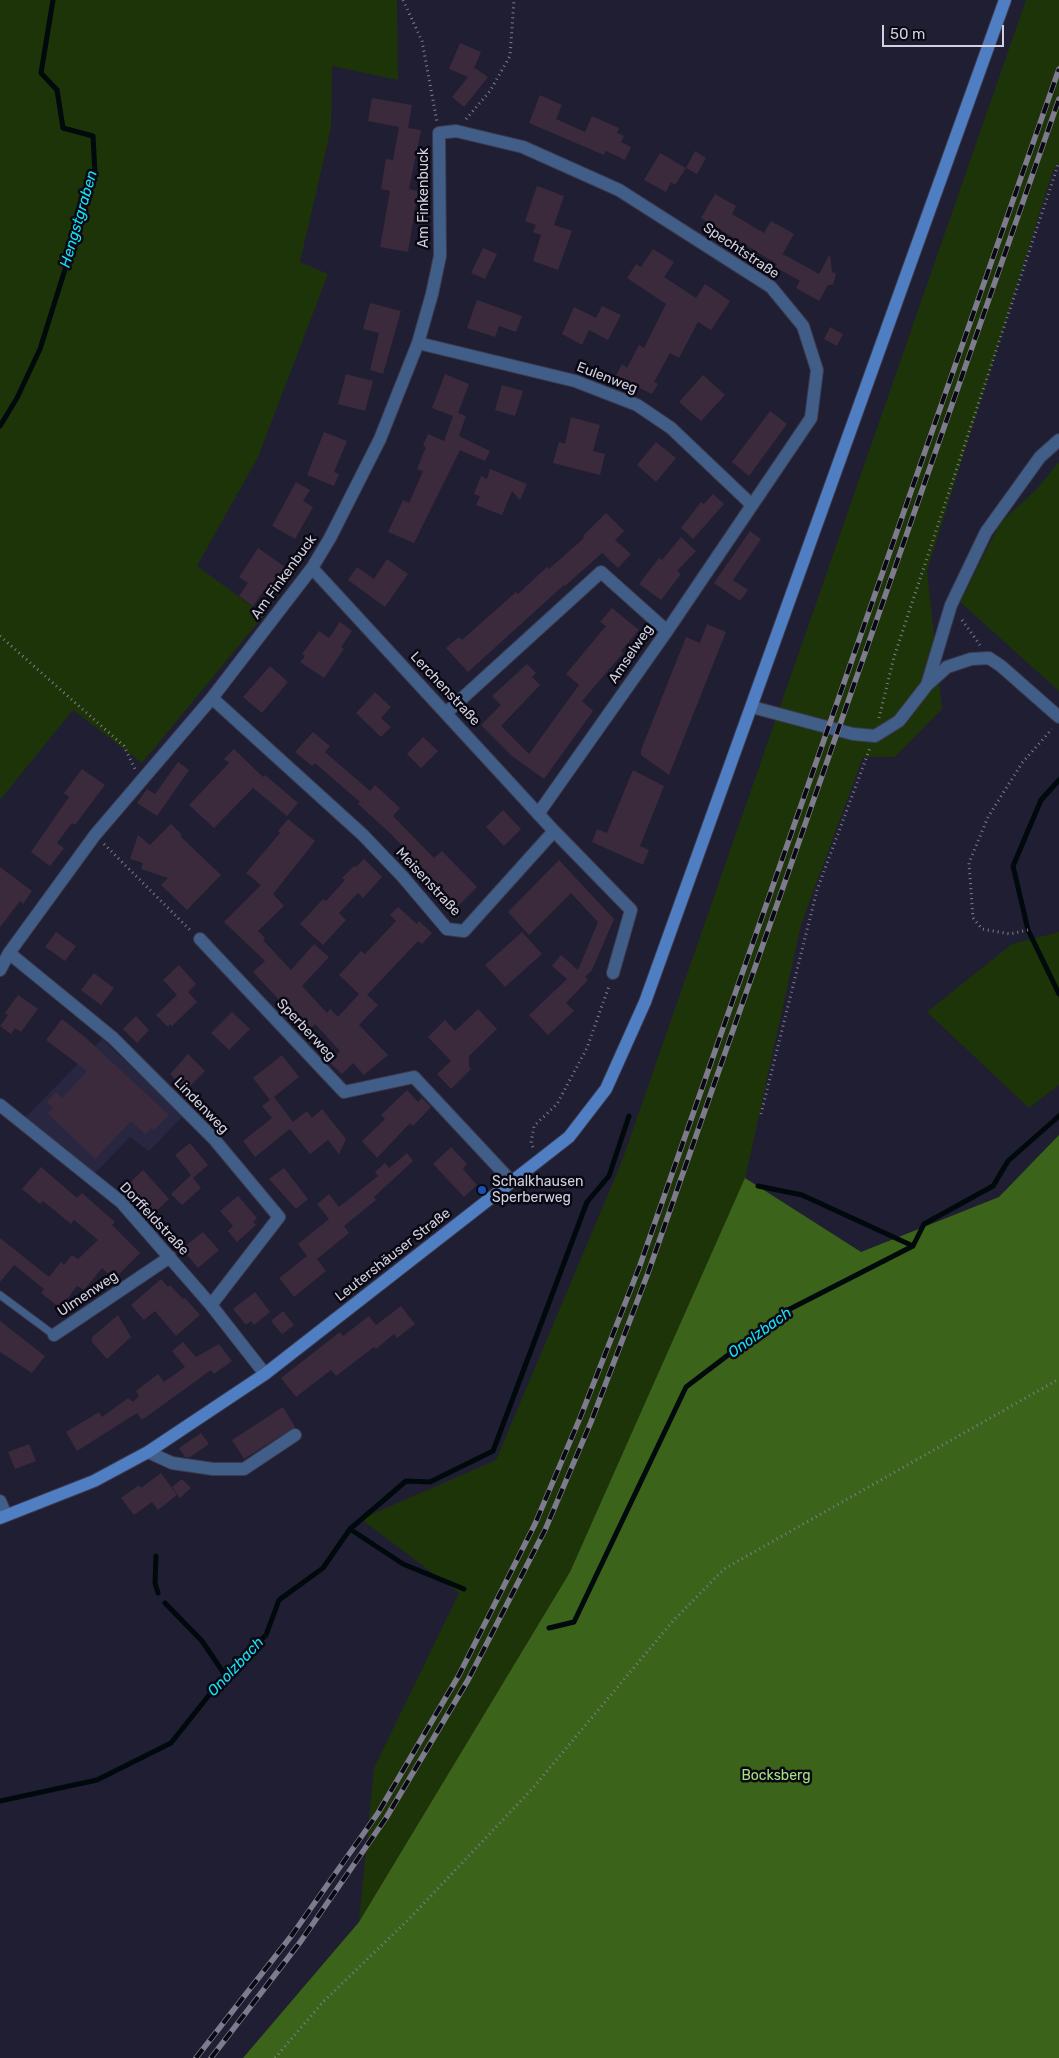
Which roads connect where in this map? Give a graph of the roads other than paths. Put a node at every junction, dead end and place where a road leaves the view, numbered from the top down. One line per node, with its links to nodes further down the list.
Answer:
1 (1005, 0): 10 (main road, Leutershäuser Straße)
2 (438, 133): 3 (street, Am Finkenbuck); 5 (street, Spechtstraße)
3 (418, 343): 5 (street, Eulenweg); 6 (street, Am Finkenbuck)
4 (1059, 440): 8 (street)
5 (752, 505): 7 (street, Spechtstraße)
6 (312, 568): 9 (street, Am Finkenbuck); 11 (street, Lerchenstraße)
7 (667, 631): 11 (street, Amselweg); 13 (street, Amselweg)
8 (927, 685): 10 (street); 12 (street)
9 (212, 698): 14 (street, Meisenstraße); 16 (street, Am Finkenbuck)
10 (752, 707): 20 (main road, Leutershäuser Straße)
11 (446, 713): 13 (street, Lerchenstraße)
12 (1056, 723)
13 (538, 814): 14 (street, Lerchenstraße)
14 (554, 831): 18 (street)
15 (200, 939): 20 (street, Sperberweg)
16 (10, 953): 17 (street, Am Finkenbuck); 23 (street, Lindenweg)
17 (0, 970)
18 (613, 973)
19 (0, 1105): 21 (street, Dorffeldstraße)
20 (512, 1182): 25 (main road, Leutershäuser Straße)
21 (170, 1257): 23 (street, Dorffeldstraße); 24 (street, Ulmenweg)
22 (0, 1295): 24 (lane, Ulmenweg)
23 (212, 1305): 25 (street, Dorffeldstraße)
24 (54, 1335)
25 (266, 1374): 27 (main road, Leutershäuser Straße)
26 (295, 1435): 27 (street)
27 (148, 1452): 29 (main road, Leutershäuser Straße)
28 (0, 1501): 29 (street)
29 (3, 1516)

